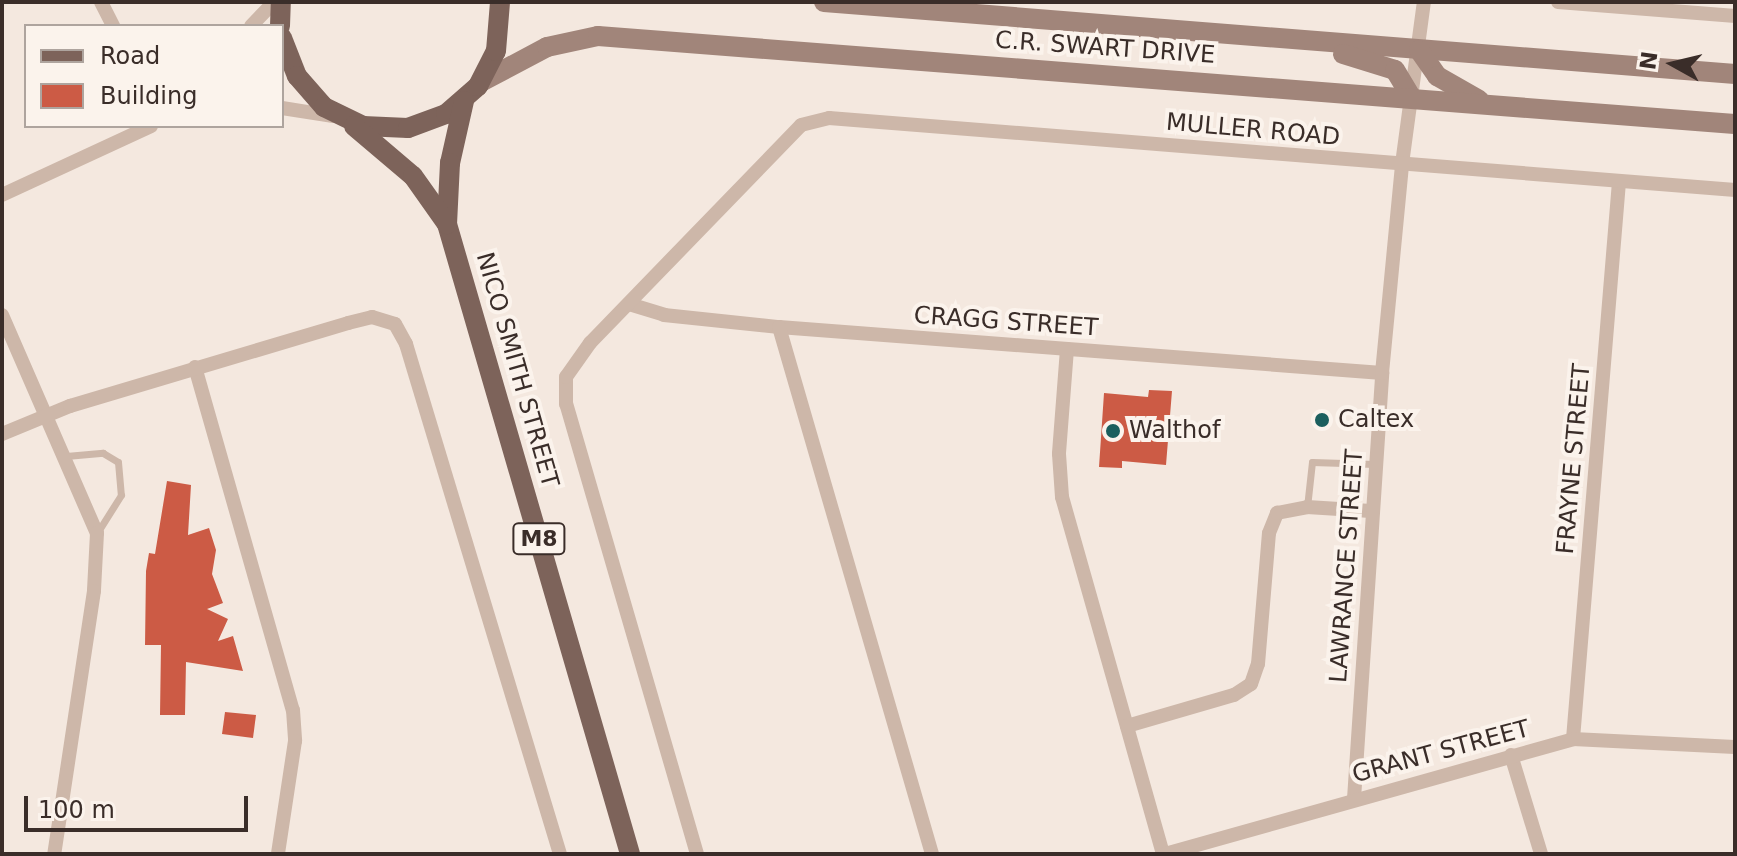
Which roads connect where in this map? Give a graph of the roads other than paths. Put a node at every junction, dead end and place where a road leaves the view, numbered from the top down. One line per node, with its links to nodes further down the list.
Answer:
1 (101, 2): 10 (street)
2 (274, 2): 11 (street)
3 (281, 2): 12 (main road)
4 (500, 2): 17 (main road, M8)
5 (824, 2): 13 (main road, C.R. SWART DRIVE)
6 (1424, 2): 15 (street, LAWRANCE STREET)
7 (1558, 2): 8 (street)
8 (1661, 6): 9 (street)
9 (1735, 16)
10 (112, 24)
11 (253, 24)
12 (280, 24)
13 (1319, 42): 15 (main road, C.R. SWART DRIVE); 18 (main road)
14 (284, 43): 22 (main road, M8)
15 (1419, 50): 16 (main road, C.R. SWART DRIVE); 18 (street, LAWRANCE STREET); 20 (main road)
16 (1735, 74)
17 (481, 82): 18 (main road, C.R. SWART DRIVE); 19 (main road, M8)
18 (1412, 98): 20 (main road, C.R. SWART DRIVE); 25 (street, LAWRANCE STREET)
19 (464, 101): 22 (main road, M8); 29 (main road, NICO SMITH STREET / M8)
20 (1485, 104): 23 (main road, C.R. SWART DRIVE)
21 (284, 108): 22 (street)
22 (343, 118): 29 (main road, NICO SMITH STREET / M8)
23 (1735, 124)
24 (142, 128): 28 (street)
25 (1402, 164): 26 (street, MULLER ROAD); 30 (street, MULLER ROAD); 35 (street, LAWRANCE STREET)
26 (1619, 182): 27 (street, MULLER ROAD); 44 (street, FRAYNE STREET)
27 (1735, 190)
28 (2, 195)
29 (447, 224): 51 (main road, NICO SMITH STREET / M8)
30 (629, 304): 32 (street, CRAGG STREET); 52 (street, MULLER ROAD)
31 (2, 315): 36 (street)
32 (779, 327): 33 (street, CRAGG STREET); 53 (street)
33 (1067, 349): 35 (street, CRAGG STREET); 43 (street)
34 (195, 367): 36 (street); 49 (street); 50 (street)
35 (1382, 373): 39 (street, LAWRANCE STREET)
36 (47, 414): 37 (street); 38 (street)
37 (2, 434)
38 (66, 456): 42 (street); 42 (lane)
39 (1375, 464): 40 (lane); 41 (street, LAWRANCE STREET)
40 (1307, 507): 41 (street); 43 (street)
41 (1371, 511): 47 (street, LAWRANCE STREET)
42 (97, 533): 48 (street)
43 (1127, 726): 54 (street)
44 (1573, 739): 45 (street, GRANT STREET); 46 (street, GRANT STREET)
45 (1735, 747)
46 (1511, 755): 47 (street, GRANT STREET); 55 (street)
47 (1354, 799): 54 (street, GRANT STREET)
48 (54, 854)
49 (278, 854)
50 (560, 854)
51 (630, 854)
52 (697, 854)
53 (932, 854)
54 (1164, 854)
55 (1541, 854)

